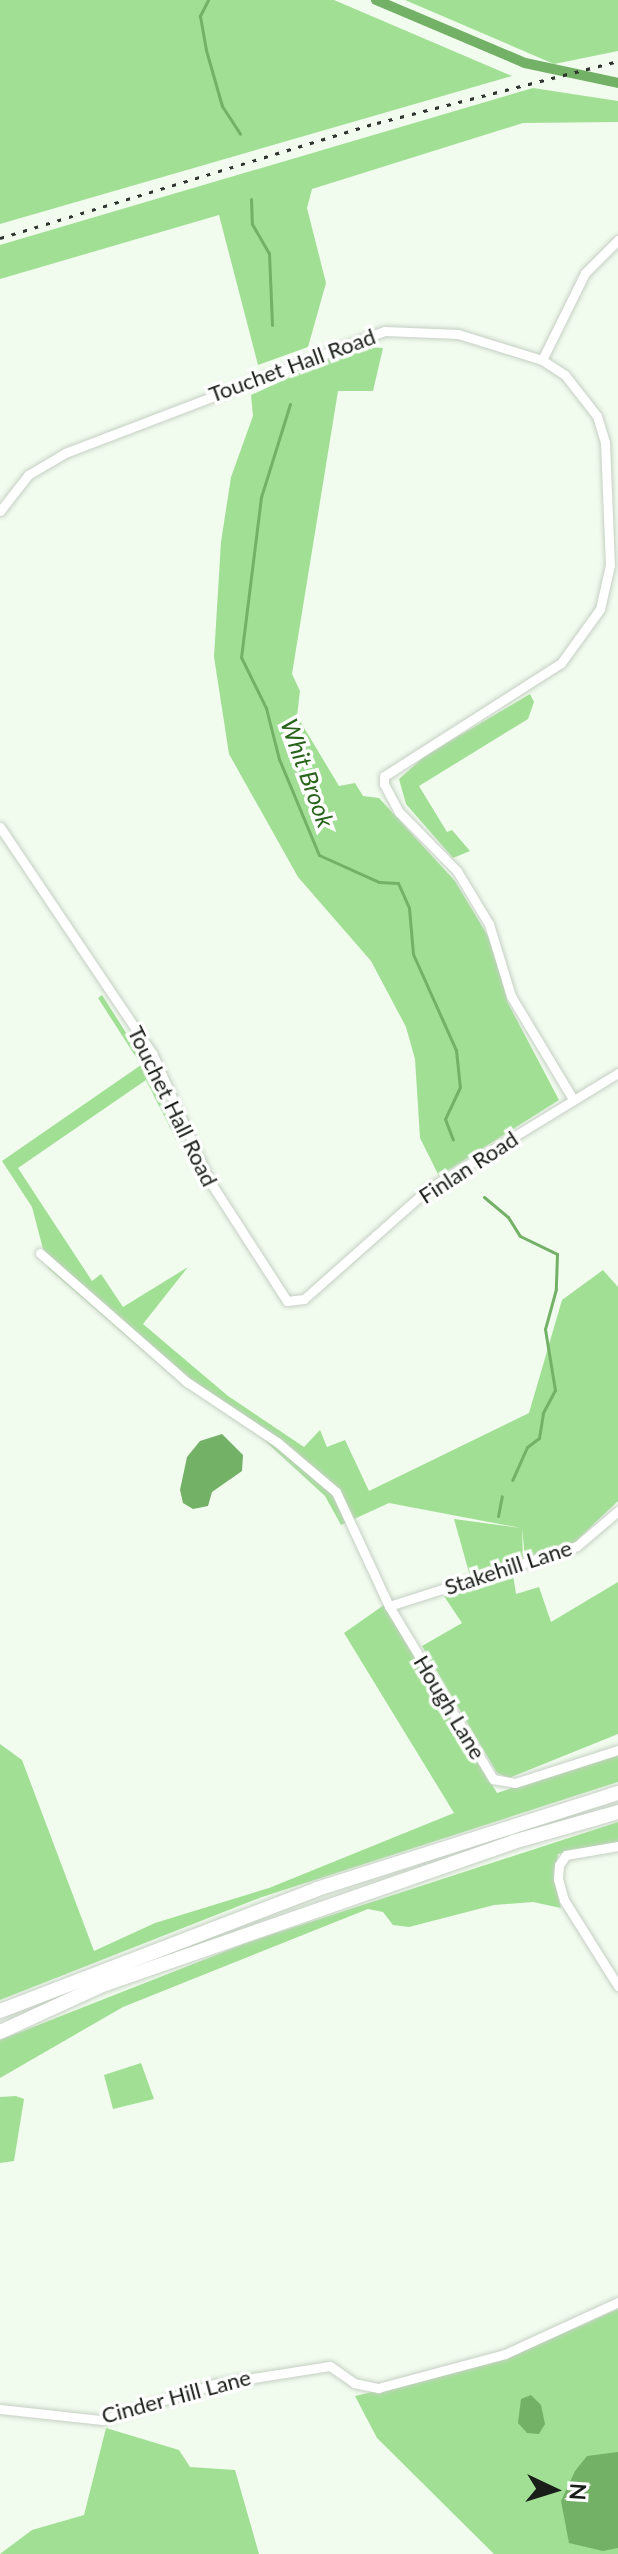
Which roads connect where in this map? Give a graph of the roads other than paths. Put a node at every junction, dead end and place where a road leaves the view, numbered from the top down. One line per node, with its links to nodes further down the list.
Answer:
1 (618, 240): 2 (street)
2 (542, 360): 3 (street, Touchet Hall Road); 6 (street, Touchet Hall Road)
3 (0, 511)
4 (0, 827): 8 (street, Touchet Hall Road)
5 (618, 1073): 6 (street, Finlan Road)
6 (573, 1099): 8 (street, Finlan Road)
7 (40, 1253): 10 (street, Hough Lane)
8 (292, 1303)
9 (618, 1511): 10 (street, Stakehill Lane)
10 (389, 1606): 11 (street, Hough Lane)
11 (618, 1750)
12 (618, 1793): 16 (highway)
13 (618, 1812): 17 (highway)
14 (618, 1846): 15 (street)
15 (618, 1986)
16 (0, 2011)
17 (0, 2032)
18 (618, 2302): 19 (street, Cinder Hill Lane)
19 (0, 2409)

